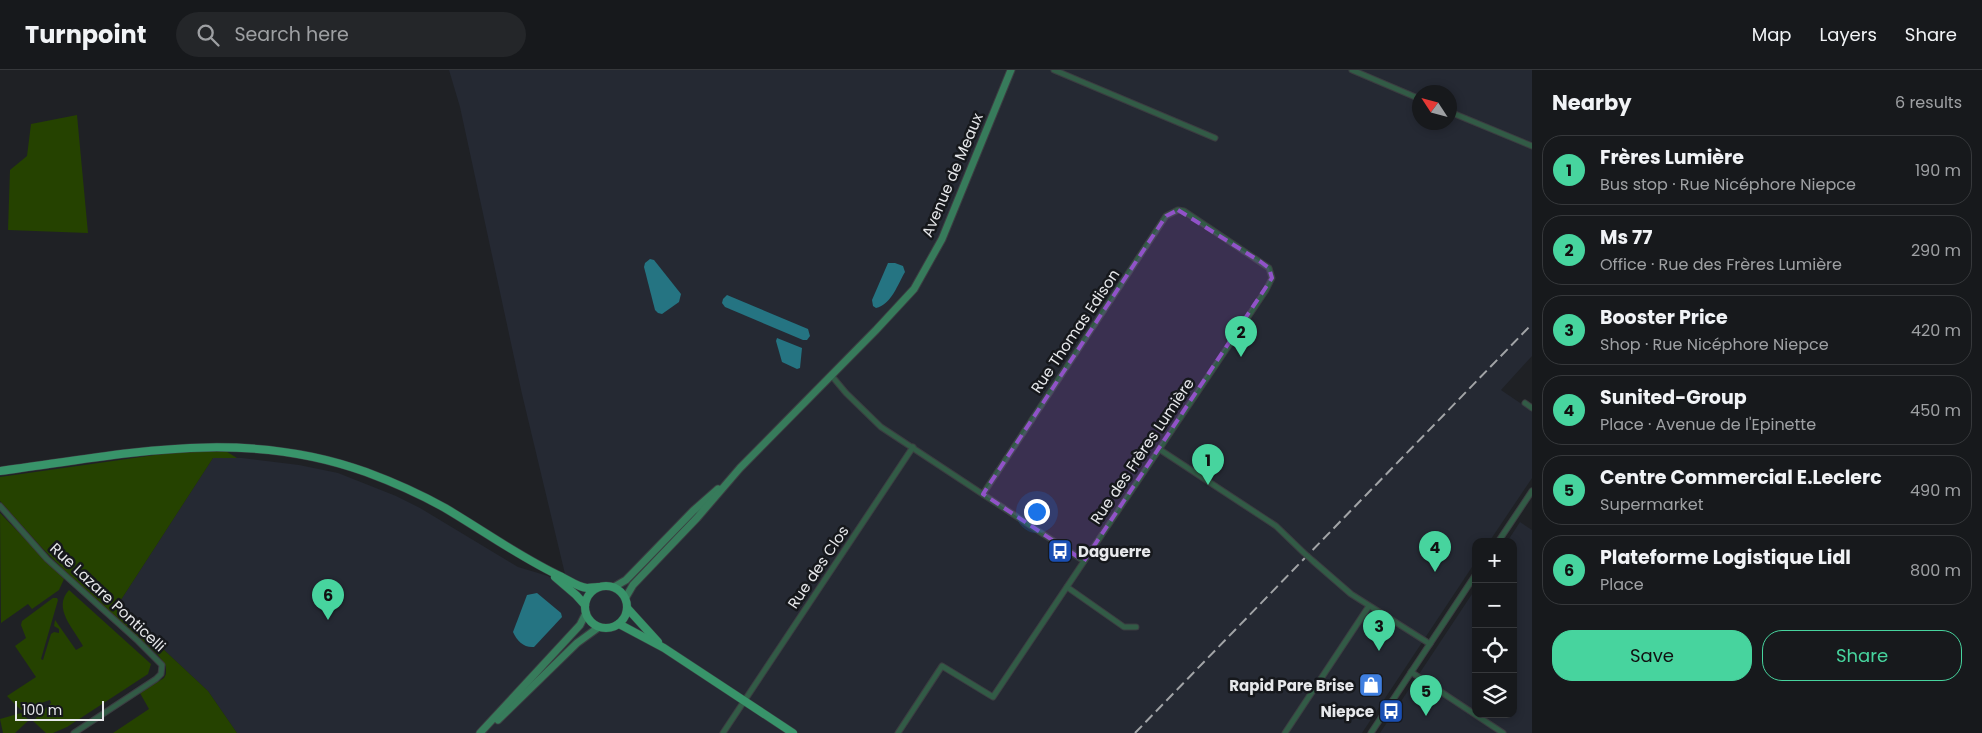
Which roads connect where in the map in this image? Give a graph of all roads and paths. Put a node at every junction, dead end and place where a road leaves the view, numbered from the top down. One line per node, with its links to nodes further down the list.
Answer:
1 (1011, 70): 9 (street, Avenue de Meaux)
2 (1054, 70): 6 (street)
3 (1352, 70): 4 (street)
4 (1412, 96)
5 (1457, 115): 7 (street)
6 (1215, 138)
7 (1532, 146)
8 (1202, 222): 13 (street, Rue des Frères Lumière); 17 (street, Rue Thomas Edison)
9 (831, 375): 12 (street); 14 (street, Avenue de Meaux)
10 (1525, 403): 11 (street)
11 (1532, 408)
12 (912, 447): 17 (street); 36 (street, Rue des Clos)
13 (1159, 449): 20 (street, Rue des Frères Lumière); 27 (street, bridge)
14 (740, 468): 24 (street); 26 (street)
15 (0, 471): 21 (main road)
16 (1532, 491): 19 (street)
17 (983, 494): 20 (street)
18 (0, 506): 37 (street, Rue Lazare Ponticelli)
19 (1501, 538)
20 (1084, 561): 25 (street, Rue des Frères Lumière)
21 (546, 570): 23 (main road); 28 (main road)
22 (1472, 580): 33 (street)
23 (598, 587): 24 (main road); 28 (main road)
24 (614, 587): 26 (main road)
25 (1067, 588): 32 (street); 42 (street, Rue des Frères Lumière)
26 (626, 597): 29 (main road)
27 (1369, 606): 33 (street); 43 (street)
28 (585, 609): 31 (main road); 38 (street)
29 (628, 609): 30 (main road); 34 (main road)
30 (619, 624): 31 (main road); 34 (main road)
31 (599, 627): 39 (street)
32 (1136, 627)
33 (1430, 644): 35 (street)
34 (664, 648): 36 (main road)
35 (1411, 672): 44 (street); 45 (street)
36 (744, 700): 40 (street, Rue des Clos); 41 (main road)
37 (74, 733)
38 (480, 733)
39 (486, 733)
40 (723, 733)
41 (793, 733)
42 (898, 733)
43 (1285, 733)
44 (1371, 733)
45 (1504, 733)

